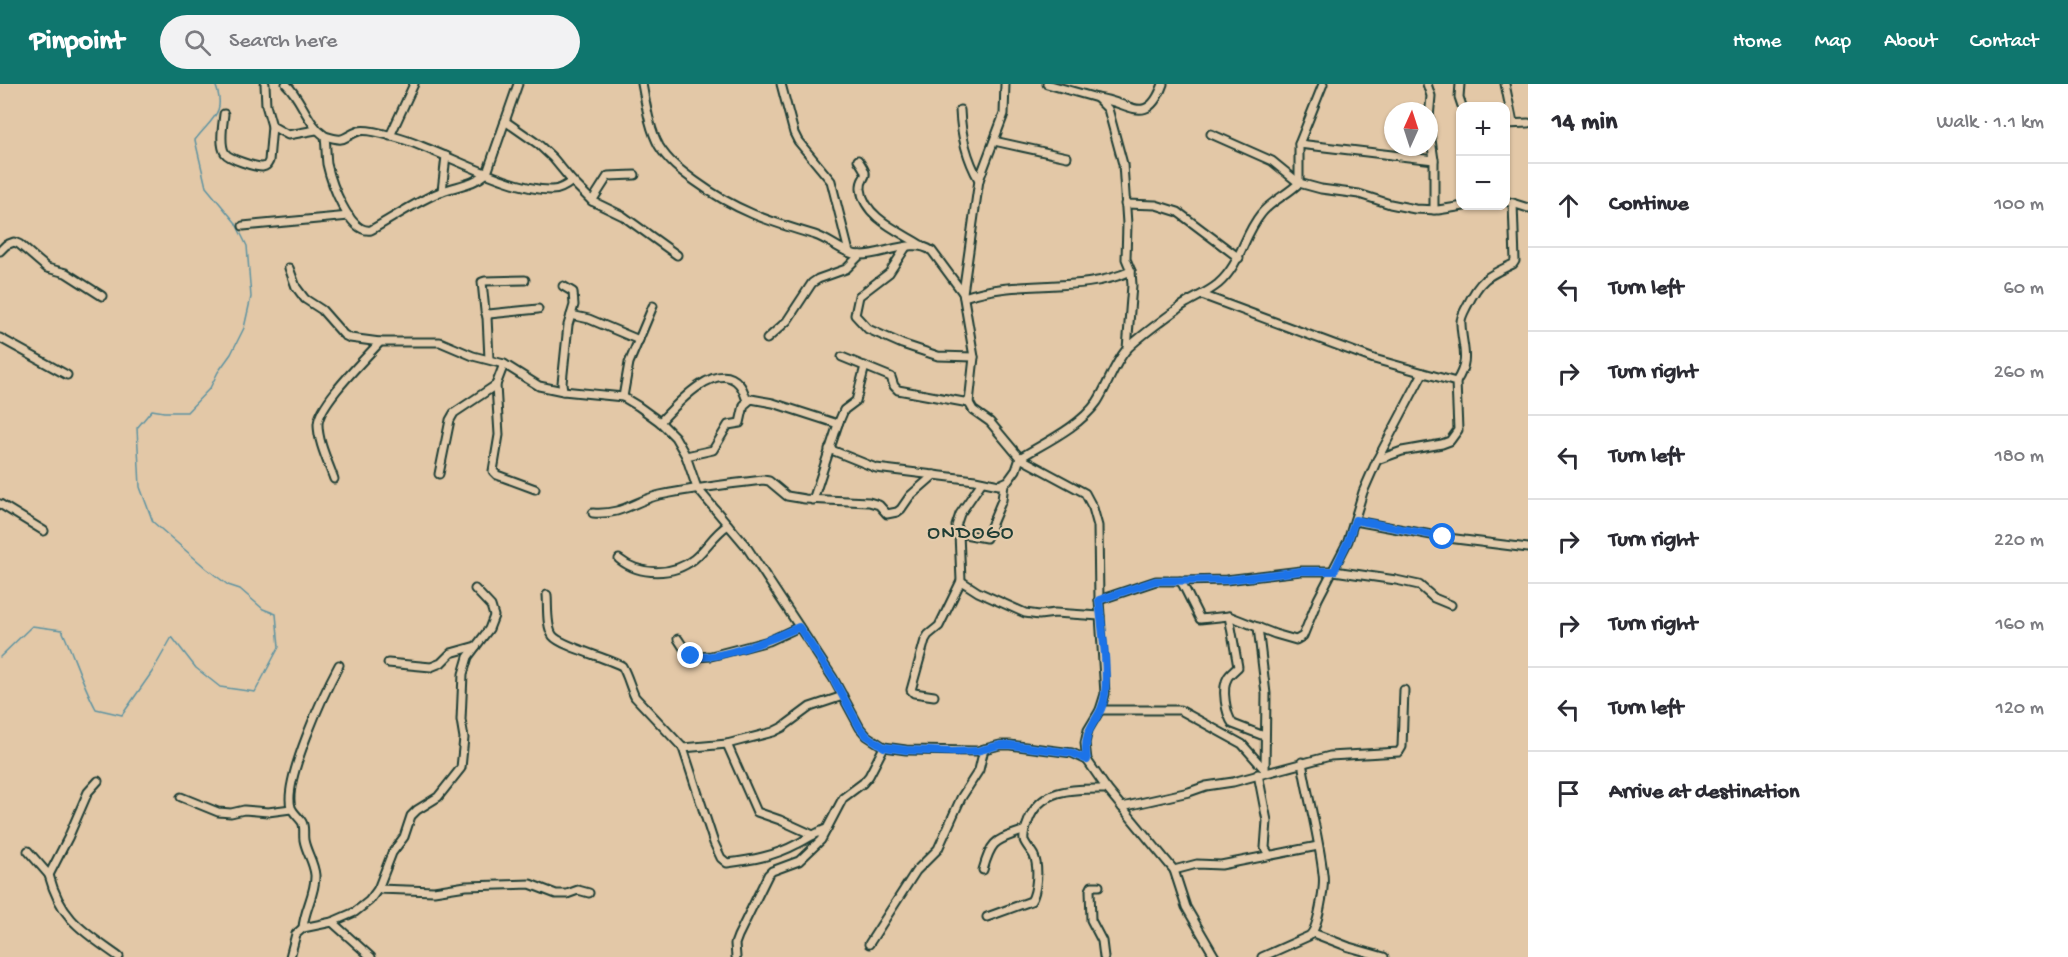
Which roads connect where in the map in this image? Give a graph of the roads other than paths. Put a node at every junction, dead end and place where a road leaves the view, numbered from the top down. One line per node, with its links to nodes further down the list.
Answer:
1 (265, 84): 23 (street)
2 (286, 84): 24 (street)
3 (414, 84): 27 (street)
4 (518, 84): 20 (street)
5 (642, 84): 53 (street)
6 (781, 84): 53 (street)
7 (1005, 84): 28 (street)
8 (1047, 84): 14 (street)
9 (1163, 84): 14 (street)
10 (1323, 84): 29 (street)
11 (1427, 84): 15 (street)
12 (1460, 84): 16 (street)
13 (1505, 84): 17 (street)
14 (1097, 98): 43 (street)
15 (1430, 102)
16 (1461, 102)
17 (1507, 102)
18 (960, 110): 37 (street)
19 (224, 114): 23 (street)
20 (505, 121): 35 (street); 38 (street)
21 (1510, 123): 22 (street)
22 (1528, 123)
23 (272, 126): 24 (street)
24 (316, 130): 26 (street)
25 (1211, 134): 39 (street)
26 (325, 136): 27 (street); 48 (street)
27 (390, 136): 30 (street)
28 (994, 141): 32 (street); 37 (street)
29 (1299, 144): 34 (street); 39 (street)
30 (446, 156): 35 (street); 40 (street)
31 (1433, 156): 34 (street)
32 (1067, 157)
33 (858, 160): 50 (street)
34 (1434, 160): 46 (street)
35 (487, 173): 38 (street); 40 (street)
36 (635, 175): 41 (street)
37 (979, 180): 61 (street)
38 (572, 181): 41 (street)
39 (1299, 183): 46 (street); 56 (street)
40 (442, 191): 48 (street)
41 (592, 201): 54 (street)
42 (1510, 202): 45 (street)
43 (1125, 204): 56 (street); 58 (street)
44 (1456, 207): 46 (street)
45 (1528, 208)
46 (1434, 210)
47 (1510, 210): 80 (street)
48 (349, 216): 49 (street)
49 (243, 226)
50 (921, 245): 51 (street); 61 (street)
51 (906, 247): 55 (street); 74 (street)
52 (0, 251): 63 (street)
53 (849, 252): 55 (street)
54 (677, 255)
55 (860, 255): 69 (street)
56 (1239, 258): 62 (street)
57 (289, 268): 71 (street)
58 (1131, 271): 61 (street); 72 (street)
59 (525, 280): 67 (street)
60 (563, 286): 66 (street)
61 (964, 295): 74 (street)
62 (1202, 295): 72 (street); 78 (street)
63 (102, 296)
64 (653, 306): 70 (street)
65 (538, 309): 67 (street)
66 (571, 315): 70 (street); 82 (street)
67 (487, 317): 75 (street)
68 (0, 338): 79 (street)
69 (767, 339)
70 (639, 340): 83 (street)
71 (380, 342): 75 (street); 94 (street)
72 (1127, 349): 90 (street)
73 (842, 357): 77 (street)
74 (974, 357): 85 (street)
75 (489, 359): 76 (street)
76 (504, 364): 81 (street); 82 (street)
77 (865, 366): 85 (street); 87 (street)
78 (1423, 373): 80 (street); 91 (street)
79 (67, 375)
80 (1456, 381): 91 (street)
81 (496, 385): 92 (street); 98 (street)
82 (563, 391): 83 (street)
83 (623, 397): 86 (street)
84 (747, 401): 86 (street); 87 (street); 89 (street)
85 (969, 403): 90 (street)
86 (660, 422): 89 (street)
87 (837, 424): 88 (street)
88 (829, 449): 93 (street); 99 (street)
89 (686, 456): 97 (street)
90 (1020, 458): 96 (street); 113 (street)
91 (1377, 460): 102 (street)
92 (439, 474)
93 (934, 475): 95 (street); 99 (street)
94 (334, 479)
95 (982, 482): 96 (street); 105 (street)
96 (1004, 484): 105 (street)
97 (697, 488): 99 (street); 101 (street); 103 (street)
98 (535, 489)
99 (813, 500)
100 (0, 504): 104 (street)
101 (593, 513)
102 (1355, 520): 106 (street); 108 (street)
103 (728, 525): 107 (street); 117 (street)
104 (44, 531)
105 (959, 533): 109 (street)
106 (1528, 548)
107 (619, 559)
108 (1334, 571): 110 (street); 114 (street); 118 (street)
109 (961, 581): 115 (street); 125 (street)
110 (1180, 581): 113 (street); 116 (street)
111 (475, 589): 120 (street)
112 (547, 594): 130 (street)
113 (1099, 600): 115 (street)
114 (1451, 605)
115 (1100, 616): 126 (street)
116 (1229, 616): 118 (street); 127 (street)
117 (799, 627): 119 (street); 124 (street)
118 (1258, 627): 127 (street)
119 (678, 639)
120 (476, 646): 121 (street); 150 (street)
121 (388, 663)
122 (339, 665): 139 (street)
123 (1404, 690): 133 (street)
124 (843, 696): 128 (street); 129 (street)
125 (934, 696)
126 (1100, 710): 132 (street); 134 (street)
127 (1264, 736): 134 (street)
128 (727, 744): 130 (street); 142 (street)
129 (884, 747): 131 (street); 140 (street)
130 (683, 748): 142 (street)
131 (984, 749): 132 (street); 156 (street)
132 (1087, 760): 136 (street)
133 (1302, 762): 134 (street); 143 (street)
134 (1263, 772): 138 (street); 145 (street)
135 (98, 781): 148 (street)
136 (1107, 789): 138 (street); 141 (street)
137 (181, 797): 139 (street)
138 (1122, 807): 147 (street)
139 (291, 809): 154 (street)
140 (827, 829): 142 (street); 160 (street)
141 (1025, 830): 146 (street); 152 (street)
142 (813, 835)
143 (1318, 846): 145 (street); 155 (street)
144 (28, 851): 148 (street)
145 (1269, 855): 147 (street)
146 (983, 870)
147 (1174, 870): 162 (street)
148 (49, 875): 157 (street)
149 (1099, 886): 161 (street)
150 (378, 889): 151 (street); 153 (street)
151 (589, 893)
152 (987, 917)
153 (332, 922): 154 (street); 159 (street)
154 (303, 928): 158 (street)
155 (1313, 933): 163 (street); 164 (street)
156 (868, 944)
157 (119, 957)
158 (290, 957)
159 (372, 957)
160 (736, 957)
161 (1104, 957)
162 (1215, 957)
163 (1262, 957)
164 (1384, 957)

